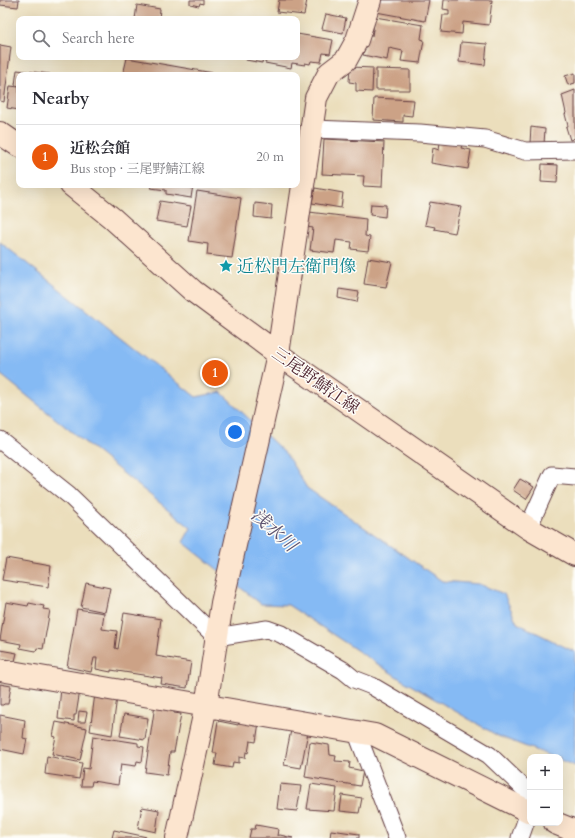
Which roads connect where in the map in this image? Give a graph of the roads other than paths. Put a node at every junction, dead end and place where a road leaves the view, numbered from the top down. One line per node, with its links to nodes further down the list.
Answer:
1 (370, 0): 2 (street)
2 (313, 129): 5 (street); 7 (street)
3 (0, 133): 4 (street)
4 (16, 144)
5 (575, 150)
6 (75, 188): 7 (street, 三尾野鯖江線)
7 (276, 364): 10 (street, 三尾野鯖江線); 12 (street)
8 (0, 440): 12 (street)
9 (575, 477): 10 (street)
10 (528, 528): 11 (street, 三尾野鯖江線)
11 (575, 555)
12 (216, 637): 14 (street); 16 (street)
13 (0, 670): 14 (street)
14 (206, 706): 15 (street); 19 (street)
15 (356, 731): 17 (street); 20 (street)
16 (527, 791)
17 (527, 811)
18 (527, 820): 21 (street)
19 (177, 838)
20 (397, 838)
21 (520, 838)

